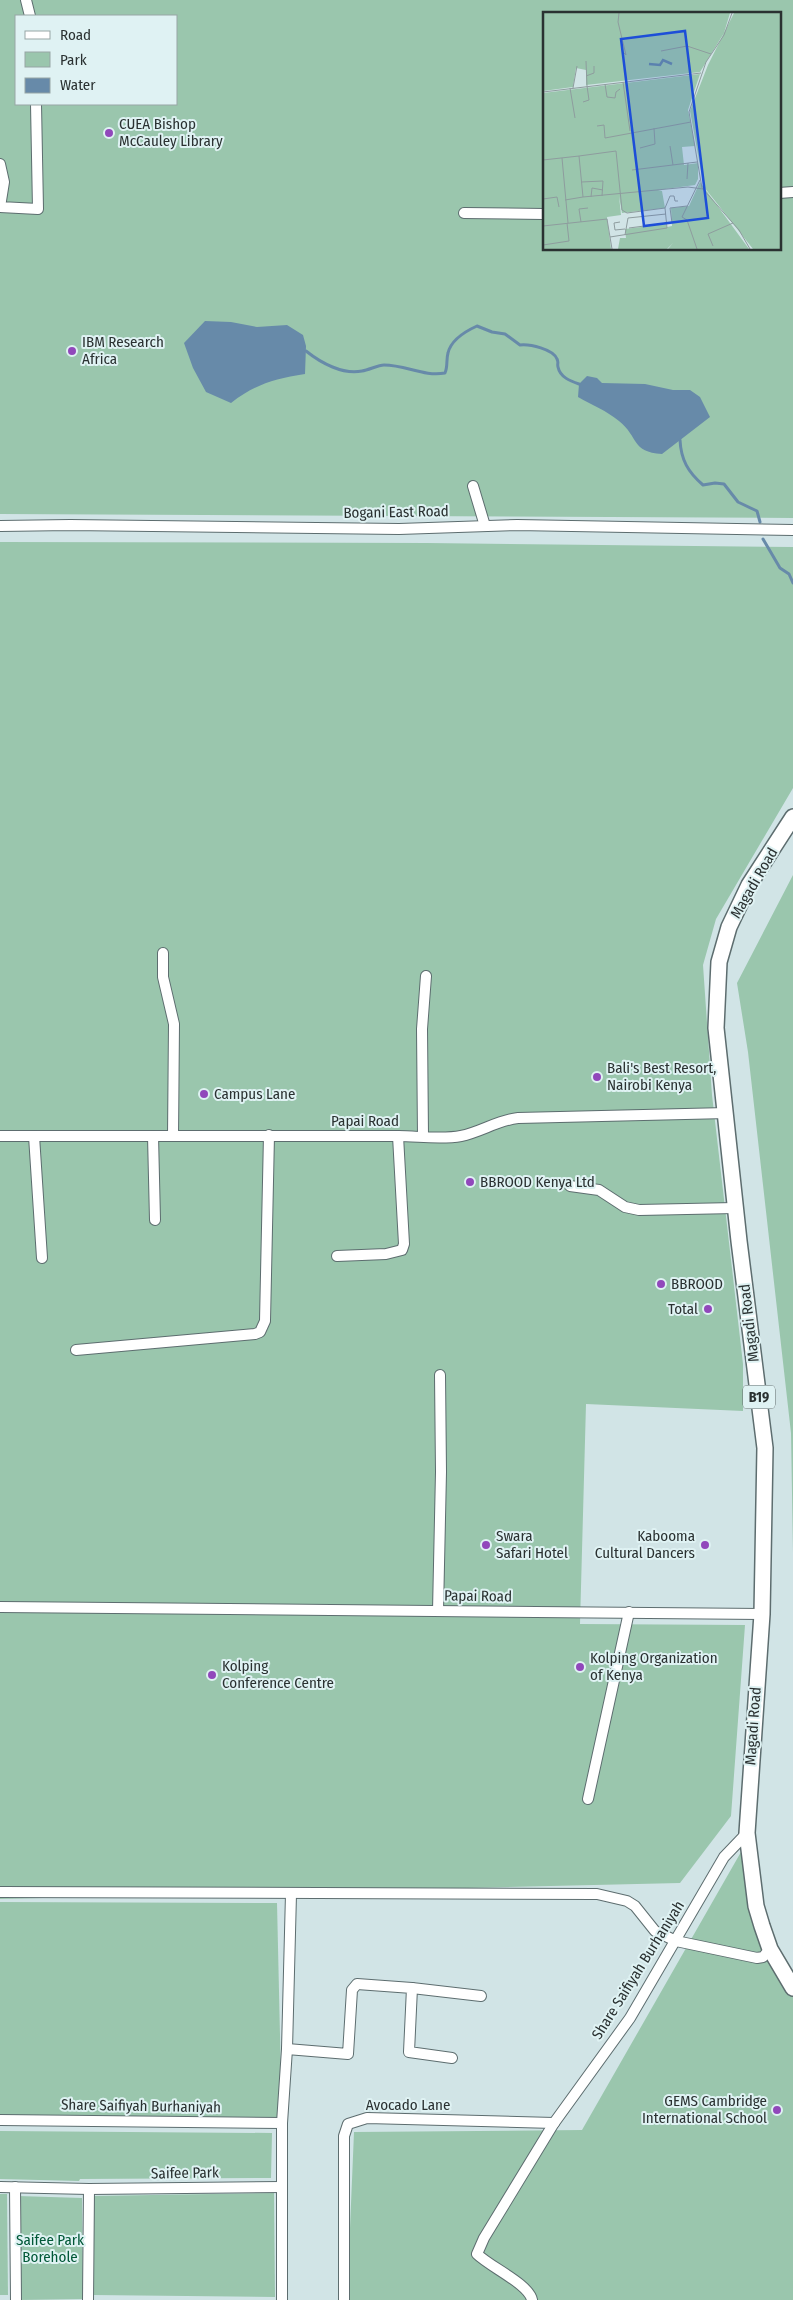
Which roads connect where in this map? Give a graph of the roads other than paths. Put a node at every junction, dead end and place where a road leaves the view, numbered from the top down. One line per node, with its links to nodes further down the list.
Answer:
1 (26, 0): 2 (street)
2 (30, 15)
3 (36, 105): 4 (street)
4 (0, 164)
5 (793, 192): 6 (street)
6 (780, 193)
7 (464, 213): 8 (street)
8 (543, 214)
9 (473, 486): 11 (street)
10 (0, 526): 11 (street, Bogani East Road)
11 (485, 526): 12 (street, Bogani East Road)
12 (793, 530)
13 (793, 817): 16 (highway, Magadi Road / B19)
14 (163, 953): 21 (street)
15 (426, 976): 23 (street)
16 (726, 1113): 23 (street, Papai Road); 25 (highway, Magadi Road / B19)
17 (269, 1135): 21 (street, Papai Road); 22 (street, Papai Road); 29 (street)
18 (0, 1136): 19 (street, Papai Road)
19 (34, 1136): 20 (street, Papai Road); 28 (street)
20 (154, 1136): 21 (street, Papai Road); 26 (street)
21 (173, 1136)
22 (398, 1136): 23 (street, Papai Road); 27 (street)
23 (423, 1136)
24 (570, 1186): 25 (street)
25 (735, 1208): 34 (highway, Magadi Road / B19)
26 (155, 1220)
27 (337, 1256)
28 (42, 1258)
29 (76, 1350)
30 (440, 1375): 32 (street)
31 (0, 1607): 32 (street, Papai Road)
32 (438, 1611): 33 (street, Papai Road)
33 (629, 1612): 34 (street, Papai Road); 35 (street)
34 (762, 1614): 36 (highway, Magadi Road / B19)
35 (588, 1799)
36 (747, 1833): 39 (street, Share Saifiyah Burhaniyah); 40 (highway, Magadi Road / B19)
37 (0, 1892): 38 (street)
38 (291, 1894): 39 (street); 44 (street)
39 (676, 1942): 40 (street); 48 (street, Share Saifiyah Burhaniyah)
40 (770, 1949): 42 (highway, Magadi Road / B19)
41 (412, 1988): 43 (street); 44 (street); 45 (street)
42 (793, 1988)
43 (481, 1996)
44 (287, 2049): 47 (street)
45 (452, 2058)
46 (0, 2120): 47 (street, Share Saifiyah Burhaniyah)
47 (282, 2123): 51 (street)
48 (554, 2123): 56 (street, Avocado Lane); 57 (street, Share Saifiyah Burhaniyah)
49 (0, 2187): 50 (street, Saifee Park)
50 (15, 2187): 52 (street, Saifee Park); 53 (street)
51 (282, 2187): 52 (street, Saifee Park); 55 (street)
52 (89, 2189): 54 (street)
53 (16, 2300)
54 (88, 2300)
55 (282, 2300)
56 (344, 2300)
57 (532, 2300)

